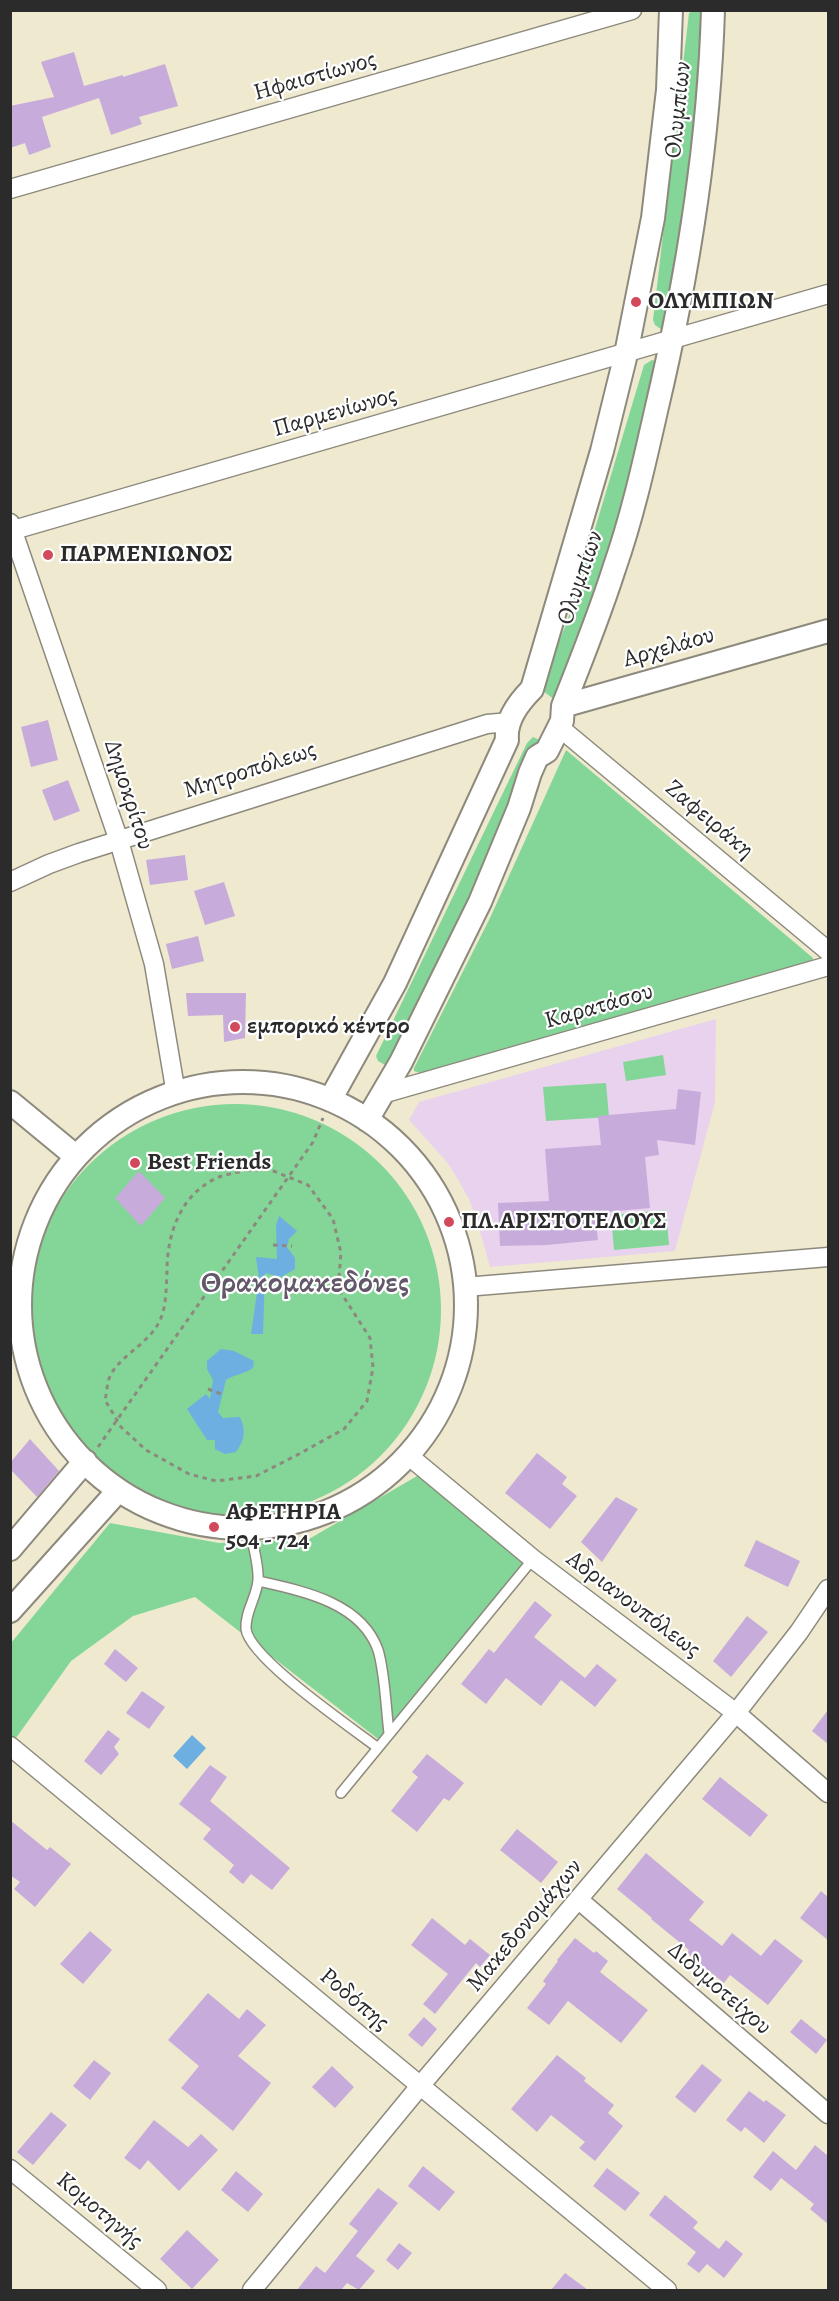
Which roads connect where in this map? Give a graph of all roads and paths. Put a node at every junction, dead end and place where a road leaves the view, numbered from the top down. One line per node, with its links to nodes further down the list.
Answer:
1 (632, 10): 4 (street, Ηφαιστίωνος)
2 (671, 10): 7 (street, Ολυμπίων)
3 (713, 10): 6 (street, Ολυμπίων)
4 (10, 189)
5 (828, 294): 6 (street, Παρμενίωνος)
6 (673, 340): 7 (street, Παρμενίωνος); 11 (street, Ολυμπίων)
7 (626, 354): 8 (street, Παρμενίωνος); 10 (street, Ολυμπίων)
8 (11, 528): 14 (street, Δημοκρίτου)
9 (828, 631): 11 (street, Αρχελάου)
10 (532, 690): 11 (street); 12 (street, Ολυμπίων)
11 (561, 716): 13 (street, Ολυμπίων); 16 (street, Ζαφειράκη)
12 (508, 731): 13 (street); 14 (street, Μητροπόλεως); 20 (street, Ολυμπίων)
13 (537, 757): 19 (street, Ολυμπίων)
14 (119, 841): 15 (street, Μητροπόλεως); 18 (street, Δημοκρίτου)
15 (10, 882)
16 (828, 951)
17 (828, 966): 19 (street, Καρατάσου)
18 (175, 1089): 20 (street); 23 (street)
19 (382, 1094): 22 (street, Ολυμπίων)
20 (330, 1100): 22 (street); 24 (path)
21 (10, 1102): 23 (street)
22 (367, 1120): 28 (street)
23 (73, 1154): 29 (street)
24 (289, 1177): 32 (path); 32 (path); 32 (path)
25 (273, 1245): 26 (path)
26 (292, 1245)
27 (828, 1257): 28 (street)
28 (465, 1287): 34 (street)
29 (16, 1321): 33 (street)
30 (208, 1389): 31 (path)
31 (224, 1395)
32 (116, 1419): 33 (path)
33 (91, 1455): 35 (street); 37 (street)
34 (409, 1456): 36 (street); 38 (street, Αδριανουπόλεως)
35 (117, 1492): 36 (street); 41 (street)
36 (250, 1530): 39 (lane)
37 (10, 1549)
38 (533, 1559): 42 (street, Αδριανουπόλεως); 43 (lane)
39 (258, 1581): 43 (lane); 45 (lane)
40 (828, 1589): 42 (street, Μακεδονομάχων)
41 (10, 1611)
42 (736, 1713): 47 (street, Αδριανουπόλεως); 48 (street, Μακεδονομάχων)
43 (389, 1733): 45 (lane)
44 (10, 1746): 49 (street, Ροδόπης)
45 (378, 1748): 46 (lane)
46 (341, 1793)
47 (828, 1793)
48 (579, 1900): 49 (street, Μακεδονομάχων); 50 (street, Διδυμοτείχου)
49 (420, 2086): 53 (street, Μακεδονομάχων); 54 (street, Ροδόπης)
50 (828, 2114)
51 (10, 2169): 52 (street, Κομοτηνής)
52 (157, 2290)
53 (252, 2290)
54 (667, 2290)

